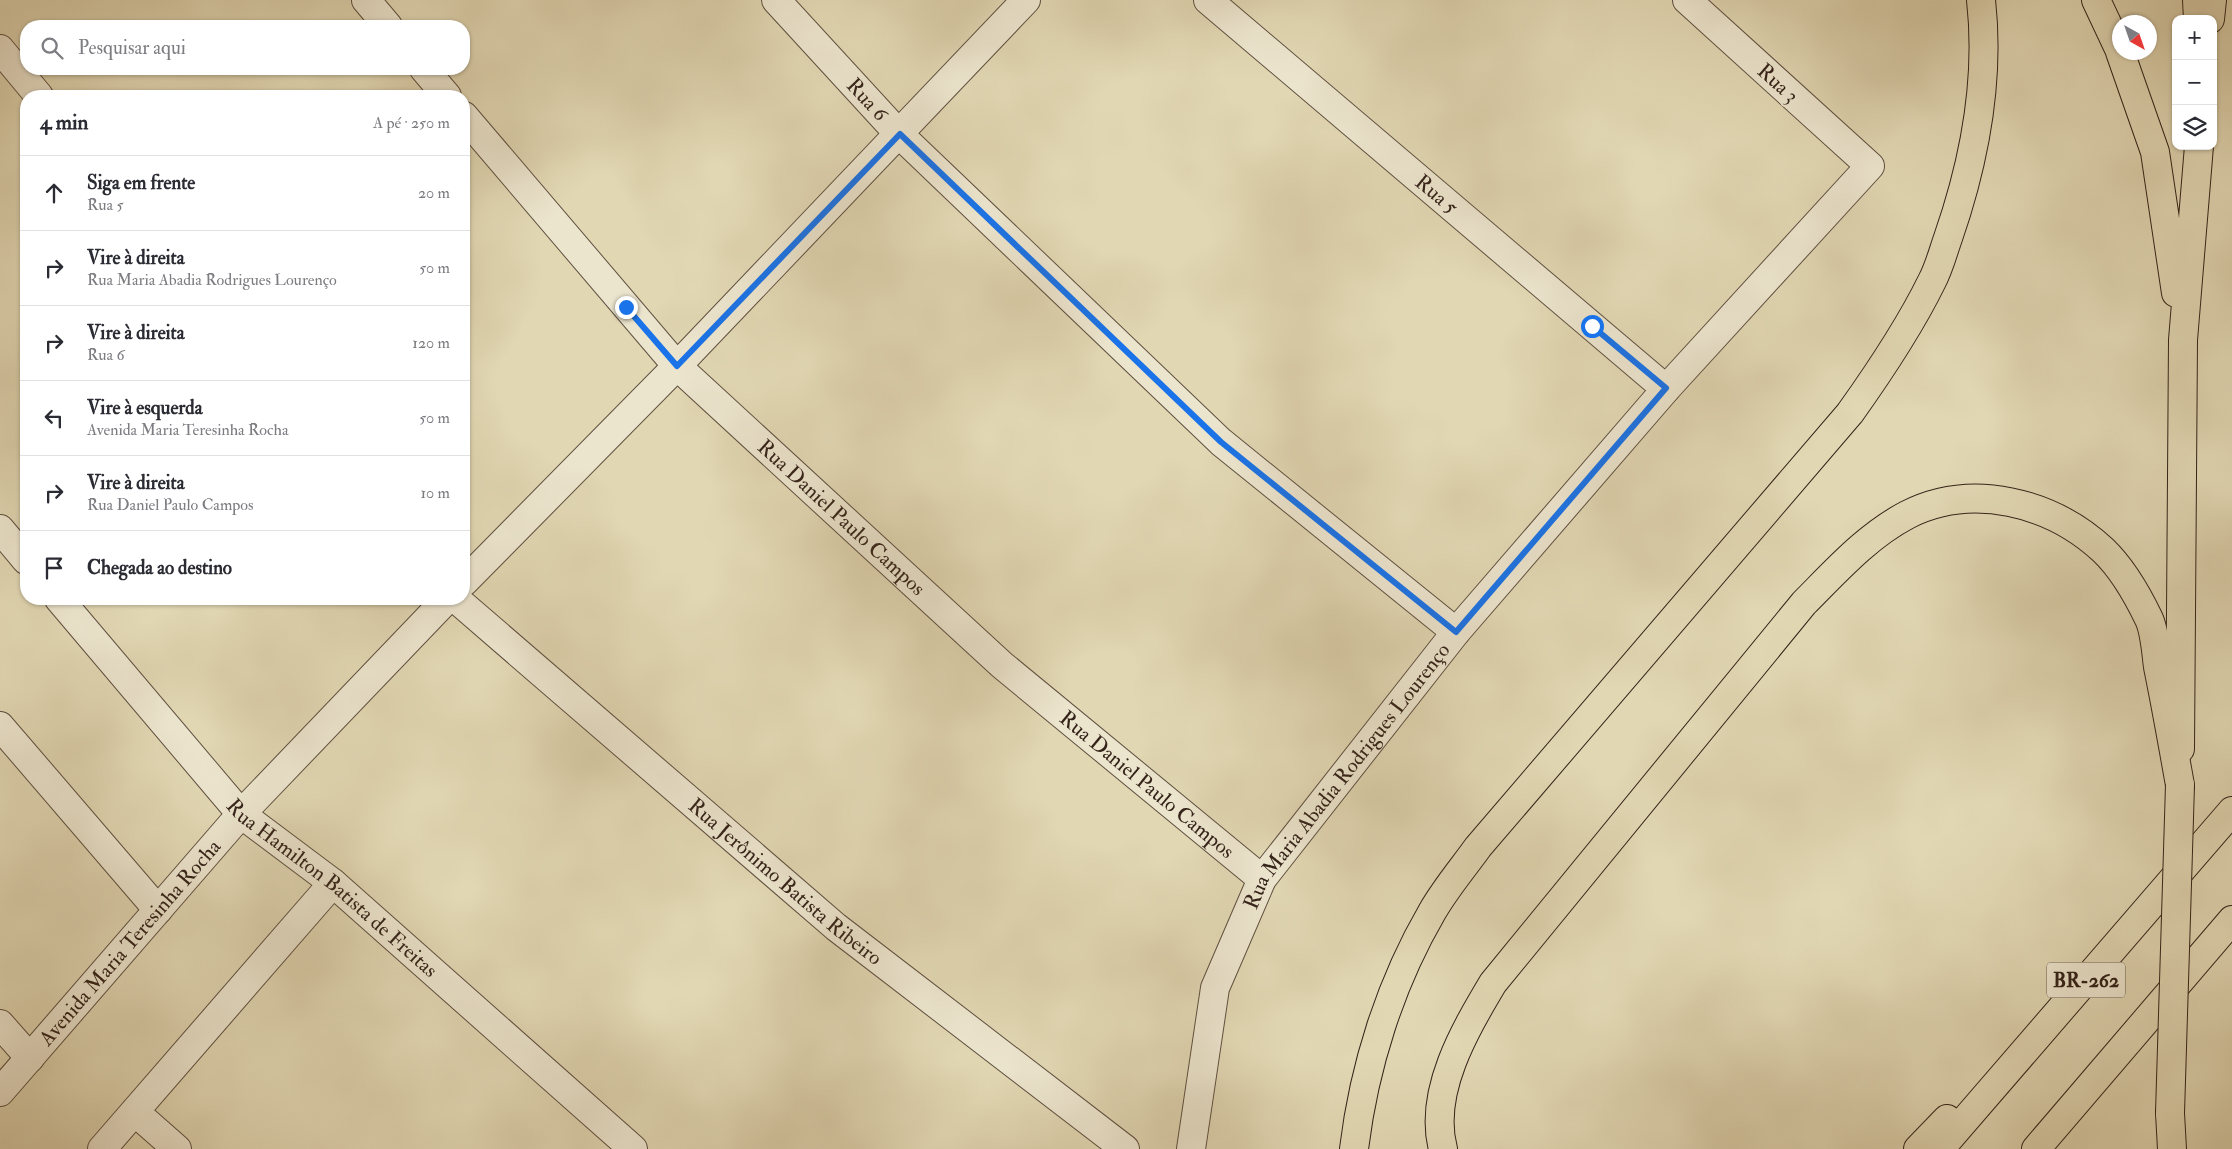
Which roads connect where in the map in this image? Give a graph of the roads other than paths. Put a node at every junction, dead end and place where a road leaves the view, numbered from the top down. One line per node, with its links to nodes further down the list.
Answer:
1 (366, 0): 12 (street)
2 (776, 0): 22 (street, Rua 6)
3 (1026, 0): 22 (street)
4 (1208, 0): 27 (street, Rua 5)
5 (1687, 0): 24 (street, Rua 3)
6 (1981, 0): 55 (main road)
7 (2096, 0): 13 (main road)
8 (2197, 0): 10 (main road)
9 (2212, 0): 11 (main road)
10 (2198, 15)
11 (2210, 15)
12 (383, 20)
13 (2112, 35)
14 (0, 49): 16 (street)
15 (2123, 60): 25 (main road)
16 (20, 73)
17 (22, 75): 19 (street)
18 (429, 75): 20 (street)
19 (34, 90)
20 (442, 90)
21 (470, 123): 26 (street, Rua Daniel Paulo Campos)
22 (900, 134): 26 (street); 34 (street, Rua 6)
23 (2199, 150): 25 (main road)
24 (1870, 166): 27 (street, Rua Maria Abadia Rodrigues Lourenço)
25 (2183, 340): 36 (main road)
26 (677, 366): 30 (street); 39 (street, Rua Daniel Paulo Campos)
27 (1666, 388): 34 (street, Rua Maria Abadia Rodrigues Lourenço)
28 (0, 529): 29 (street)
29 (20, 553)
30 (470, 576)
31 (64, 605): 38 (street, Rua Hamilton Batista de Freitas)
32 (441, 605): 38 (street, Avenida Maria Teresinha Rocha)
33 (463, 605): 53 (street, Rua Jerônimo Batista Ribeiro)
34 (1456, 632): 39 (street, Rua Maria Abadia Rodrigues Lourenço)
35 (0, 726): 41 (street)
36 (2180, 786): 56 (main road); 60 (main road, bridge)
37 (2232, 811): 44 (main road, BR-262)
38 (241, 814): 40 (street, Rua Hamilton Batista de Freitas); 41 (street, Avenida Maria Teresinha Rocha)
39 (1262, 879): 54 (street, Rua Maria Abadia Rodrigues Lourenço)
40 (332, 883): 48 (street); 52 (street, Rua Hamilton Batista de Freitas)
41 (158, 910): 46 (street, Avenida Maria Teresinha Rocha)
42 (2232, 920): 49 (main road, BR-262)
43 (2232, 947): 49 (main road)
44 (2100, 965): 57 (main road); 58 (main road, BR-262)
45 (0, 1024): 46 (street)
46 (30, 1058): 47 (street, Avenida Maria Teresinha Rocha)
47 (0, 1092)
48 (135, 1112): 50 (street); 51 (street)
49 (2057, 1124): 59 (main road)
50 (102, 1149)
51 (177, 1149)
52 (633, 1149)
53 (1125, 1149)
54 (1192, 1149)
55 (1354, 1149)
56 (1443, 1149)
57 (1918, 1149)
58 (1940, 1149)
59 (2037, 1149)
60 (2171, 1149)

